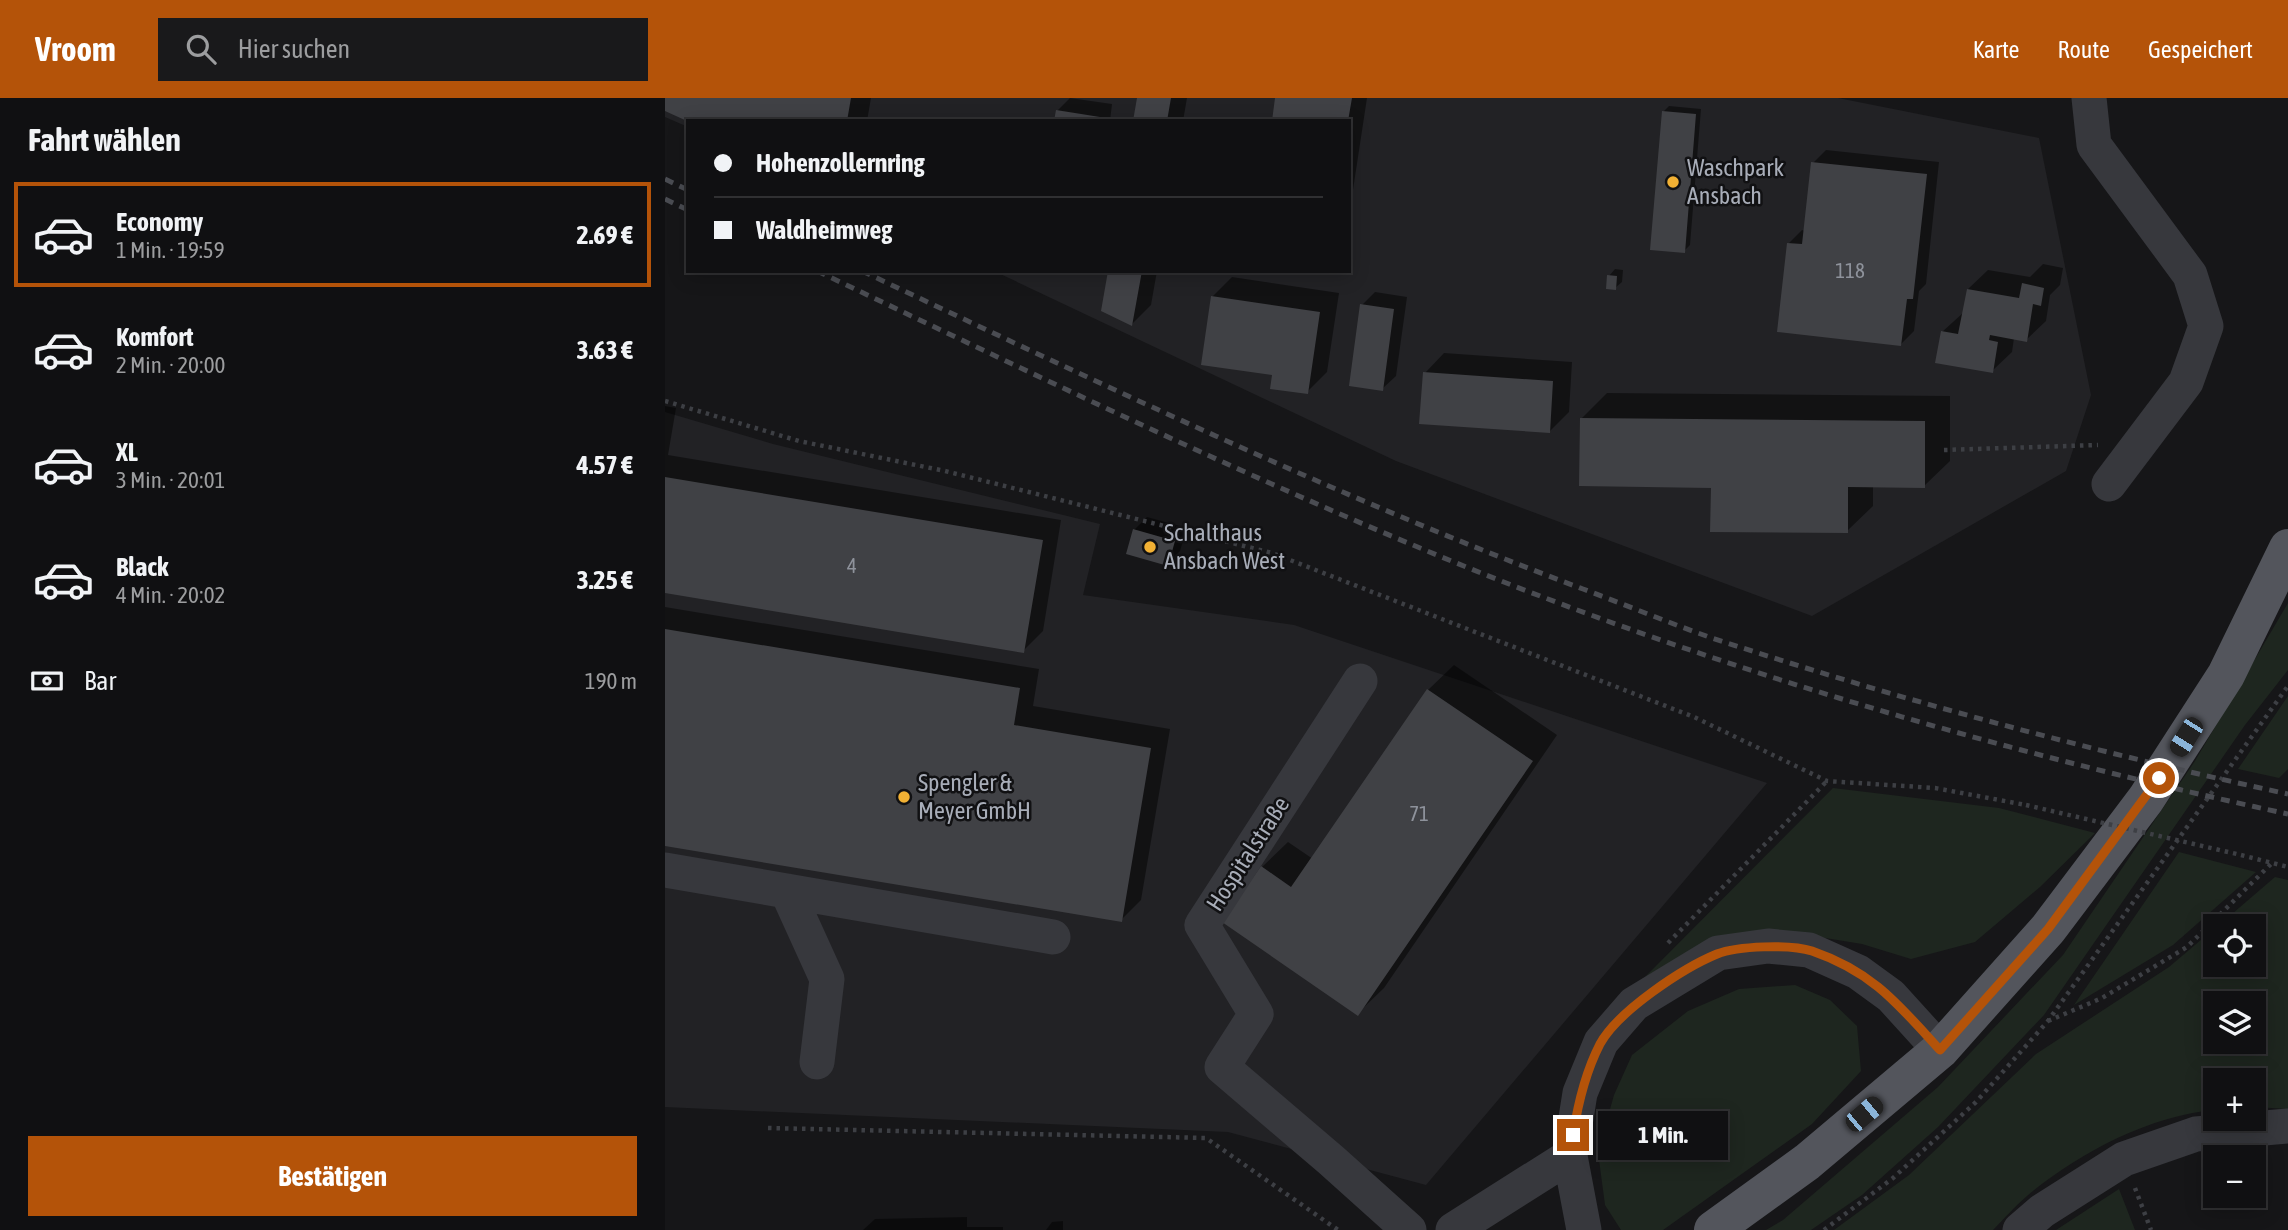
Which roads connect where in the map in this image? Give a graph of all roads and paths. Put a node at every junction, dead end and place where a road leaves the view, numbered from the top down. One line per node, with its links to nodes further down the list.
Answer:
1 (2089, 98): 3 (street)
2 (665, 401): 9 (path)
3 (2137, 444): 4 (path); 5 (street)
4 (1944, 450)
5 (2109, 484)
6 (2288, 548): 17 (main road)
7 (1360, 681): 24 (street, Hospitalstraße)
8 (2288, 686): 16 (path)
9 (1827, 781): 10 (path, bridge); 15 (path)
10 (2273, 862): 11 (path); 16 (path)
11 (2288, 867)
12 (665, 870): 13 (street)
13 (787, 891): 14 (street); 18 (street)
14 (1053, 937)
15 (1665, 946)
16 (2048, 1021): 28 (path)
17 (1940, 1050): 21 (street); 27 (main road)
18 (817, 1062)
19 (2288, 1126): 22 (street)
20 (768, 1128): 23 (path)
21 (1570, 1156): 25 (street); 26 (street)
22 (2124, 1159): 29 (street); 30 (path)
23 (1338, 1230)
24 (1409, 1230)
25 (1453, 1230)
26 (1584, 1230)
27 (1713, 1230)
28 (1824, 1230)
29 (2020, 1230)
30 (2151, 1230)

